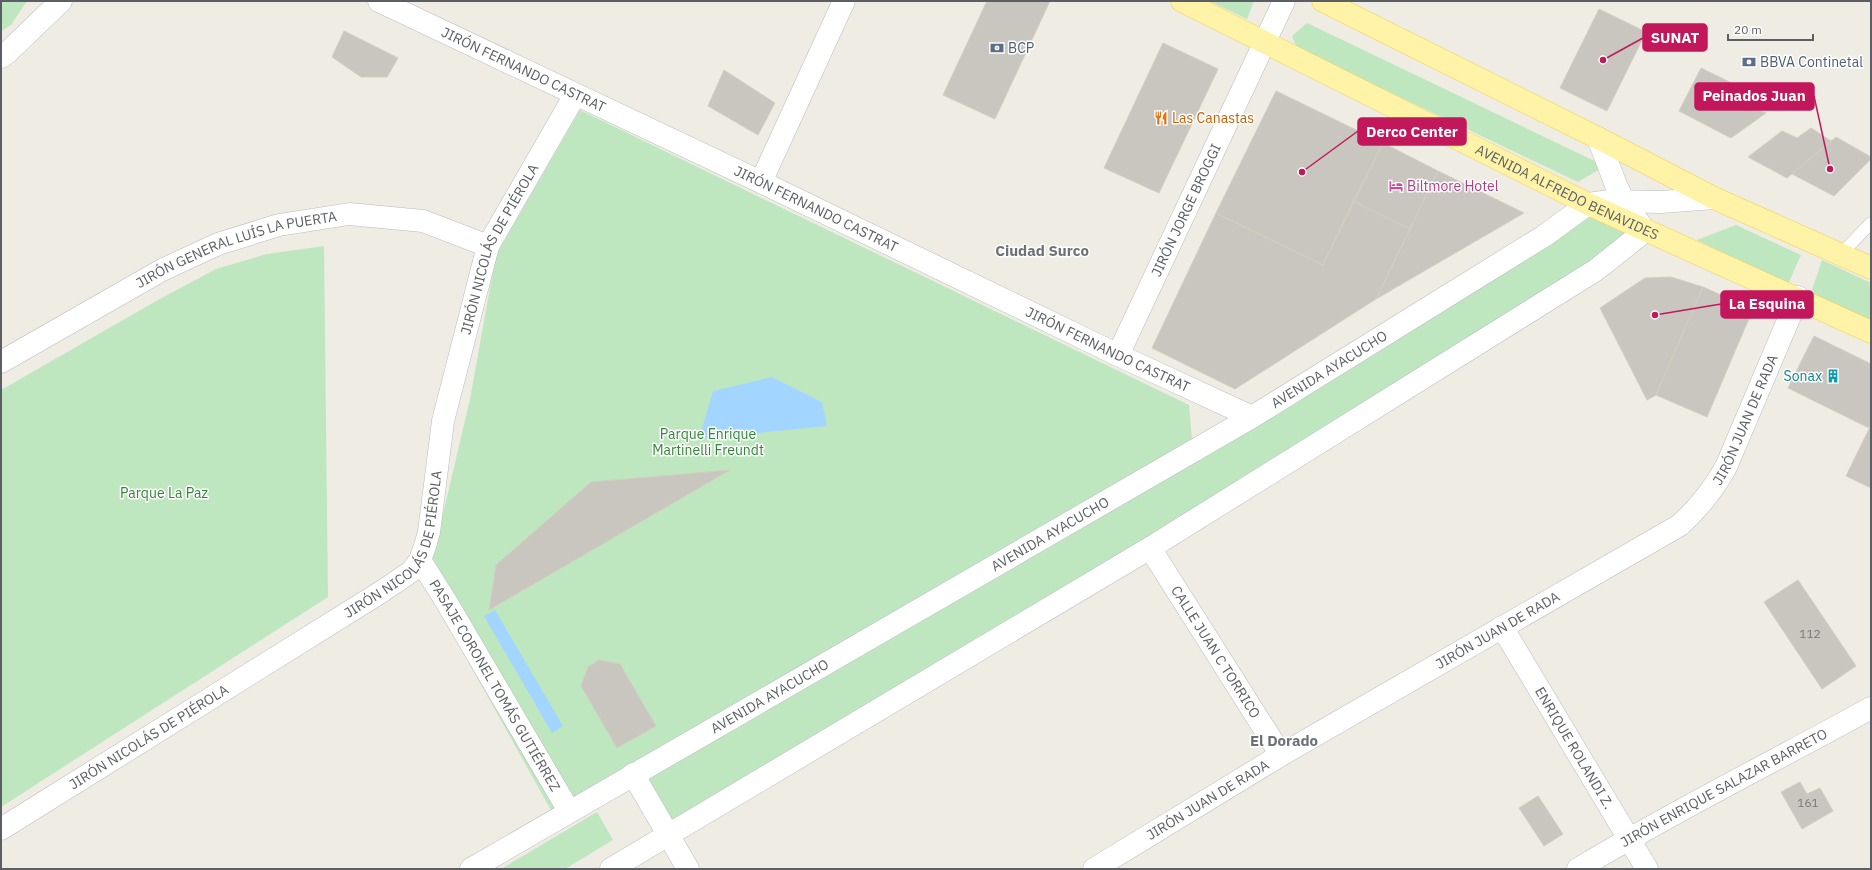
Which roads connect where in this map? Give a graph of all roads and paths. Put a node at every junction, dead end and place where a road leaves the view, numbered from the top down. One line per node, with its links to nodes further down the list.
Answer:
1 (61, 1): 8 (street)
2 (379, 1): 9 (street, JIRÓN FERNANDO CASTRAT)
3 (844, 1): 11 (street)
4 (1182, 1): 7 (main road, AVENIDA ALFREDO BENAVIDES)
5 (1284, 1): 7 (street, JIRÓN JORGE BROGGI)
6 (1322, 1): 10 (main road)
7 (1265, 42): 14 (main road, AVENIDA ALFREDO BENAVIDES); 22 (street, JIRÓN JORGE BROGGI)
8 (1, 57)
9 (575, 95): 11 (street, JIRÓN FERNANDO CASTRAT); 17 (street, JIRÓN NICOLÁS DE PIÉROLA)
10 (1598, 138): 12 (main road); 13 (street)
11 (761, 182): 22 (street, JIRÓN FERNANDO CASTRAT)
12 (1714, 198): 13 (street, AVENIDA AYACUCHO); 18 (main road)
13 (1624, 202): 14 (street, AVENIDA AYACUCHO); 16 (street)
14 (1588, 204): 16 (main road, AVENIDA ALFREDO BENAVIDES); 24 (street, AVENIDA AYACUCHO)
15 (1871, 223): 18 (lane)
16 (1644, 230): 20 (main road, AVENIDA ALFREDO BENAVIDES); 25 (street)
17 (488, 246): 23 (street, JIRÓN GENERAL LUÍS LA PUERTA); 26 (street, JIRÓN NICOLÁS DE PIÉROLA)
18 (1841, 254): 19 (main road)
19 (1871, 268)
20 (1798, 298): 21 (main road, AVENIDA ALFREDO BENAVIDES); 27 (street, JIRÓN JUAN DE RADA)
21 (1871, 332)
22 (1118, 355): 24 (street, JIRÓN FERNANDO CASTRAT)
23 (1, 362)
24 (1252, 417): 30 (street, AVENIDA AYACUCHO)
25 (1150, 548): 29 (street, CALLE JUAN C TORRICO); 33 (street)
26 (420, 560): 31 (street, PASAJE CORONEL TOMÁS GUTIÉRREZ); 32 (street, JIRÓN NICOLÁS DE PIÉROLA)
27 (1502, 627): 29 (street, JIRÓN JUAN DE RADA); 34 (street, ENRIQUE ROLANDI Z.)
28 (1871, 708): 34 (street, JIRÓN ENRIQUE SALAZAR BARRETO)
29 (1281, 755): 38 (street, JIRÓN JUAN DE RADA)
30 (633, 774): 31 (street, AVENIDA AYACUCHO); 33 (street)
31 (569, 811): 35 (street, AVENIDA AYACUCHO)
32 (1, 829)
33 (668, 835): 36 (street); 37 (street)
34 (1629, 838): 39 (street, JIRÓN ENRIQUE SALAZAR BARRETO); 40 (street, ENRIQUE ROLANDI Z.)
35 (472, 869)
36 (611, 869)
37 (688, 869)
38 (1094, 869)
39 (1578, 869)
40 (1647, 869)

